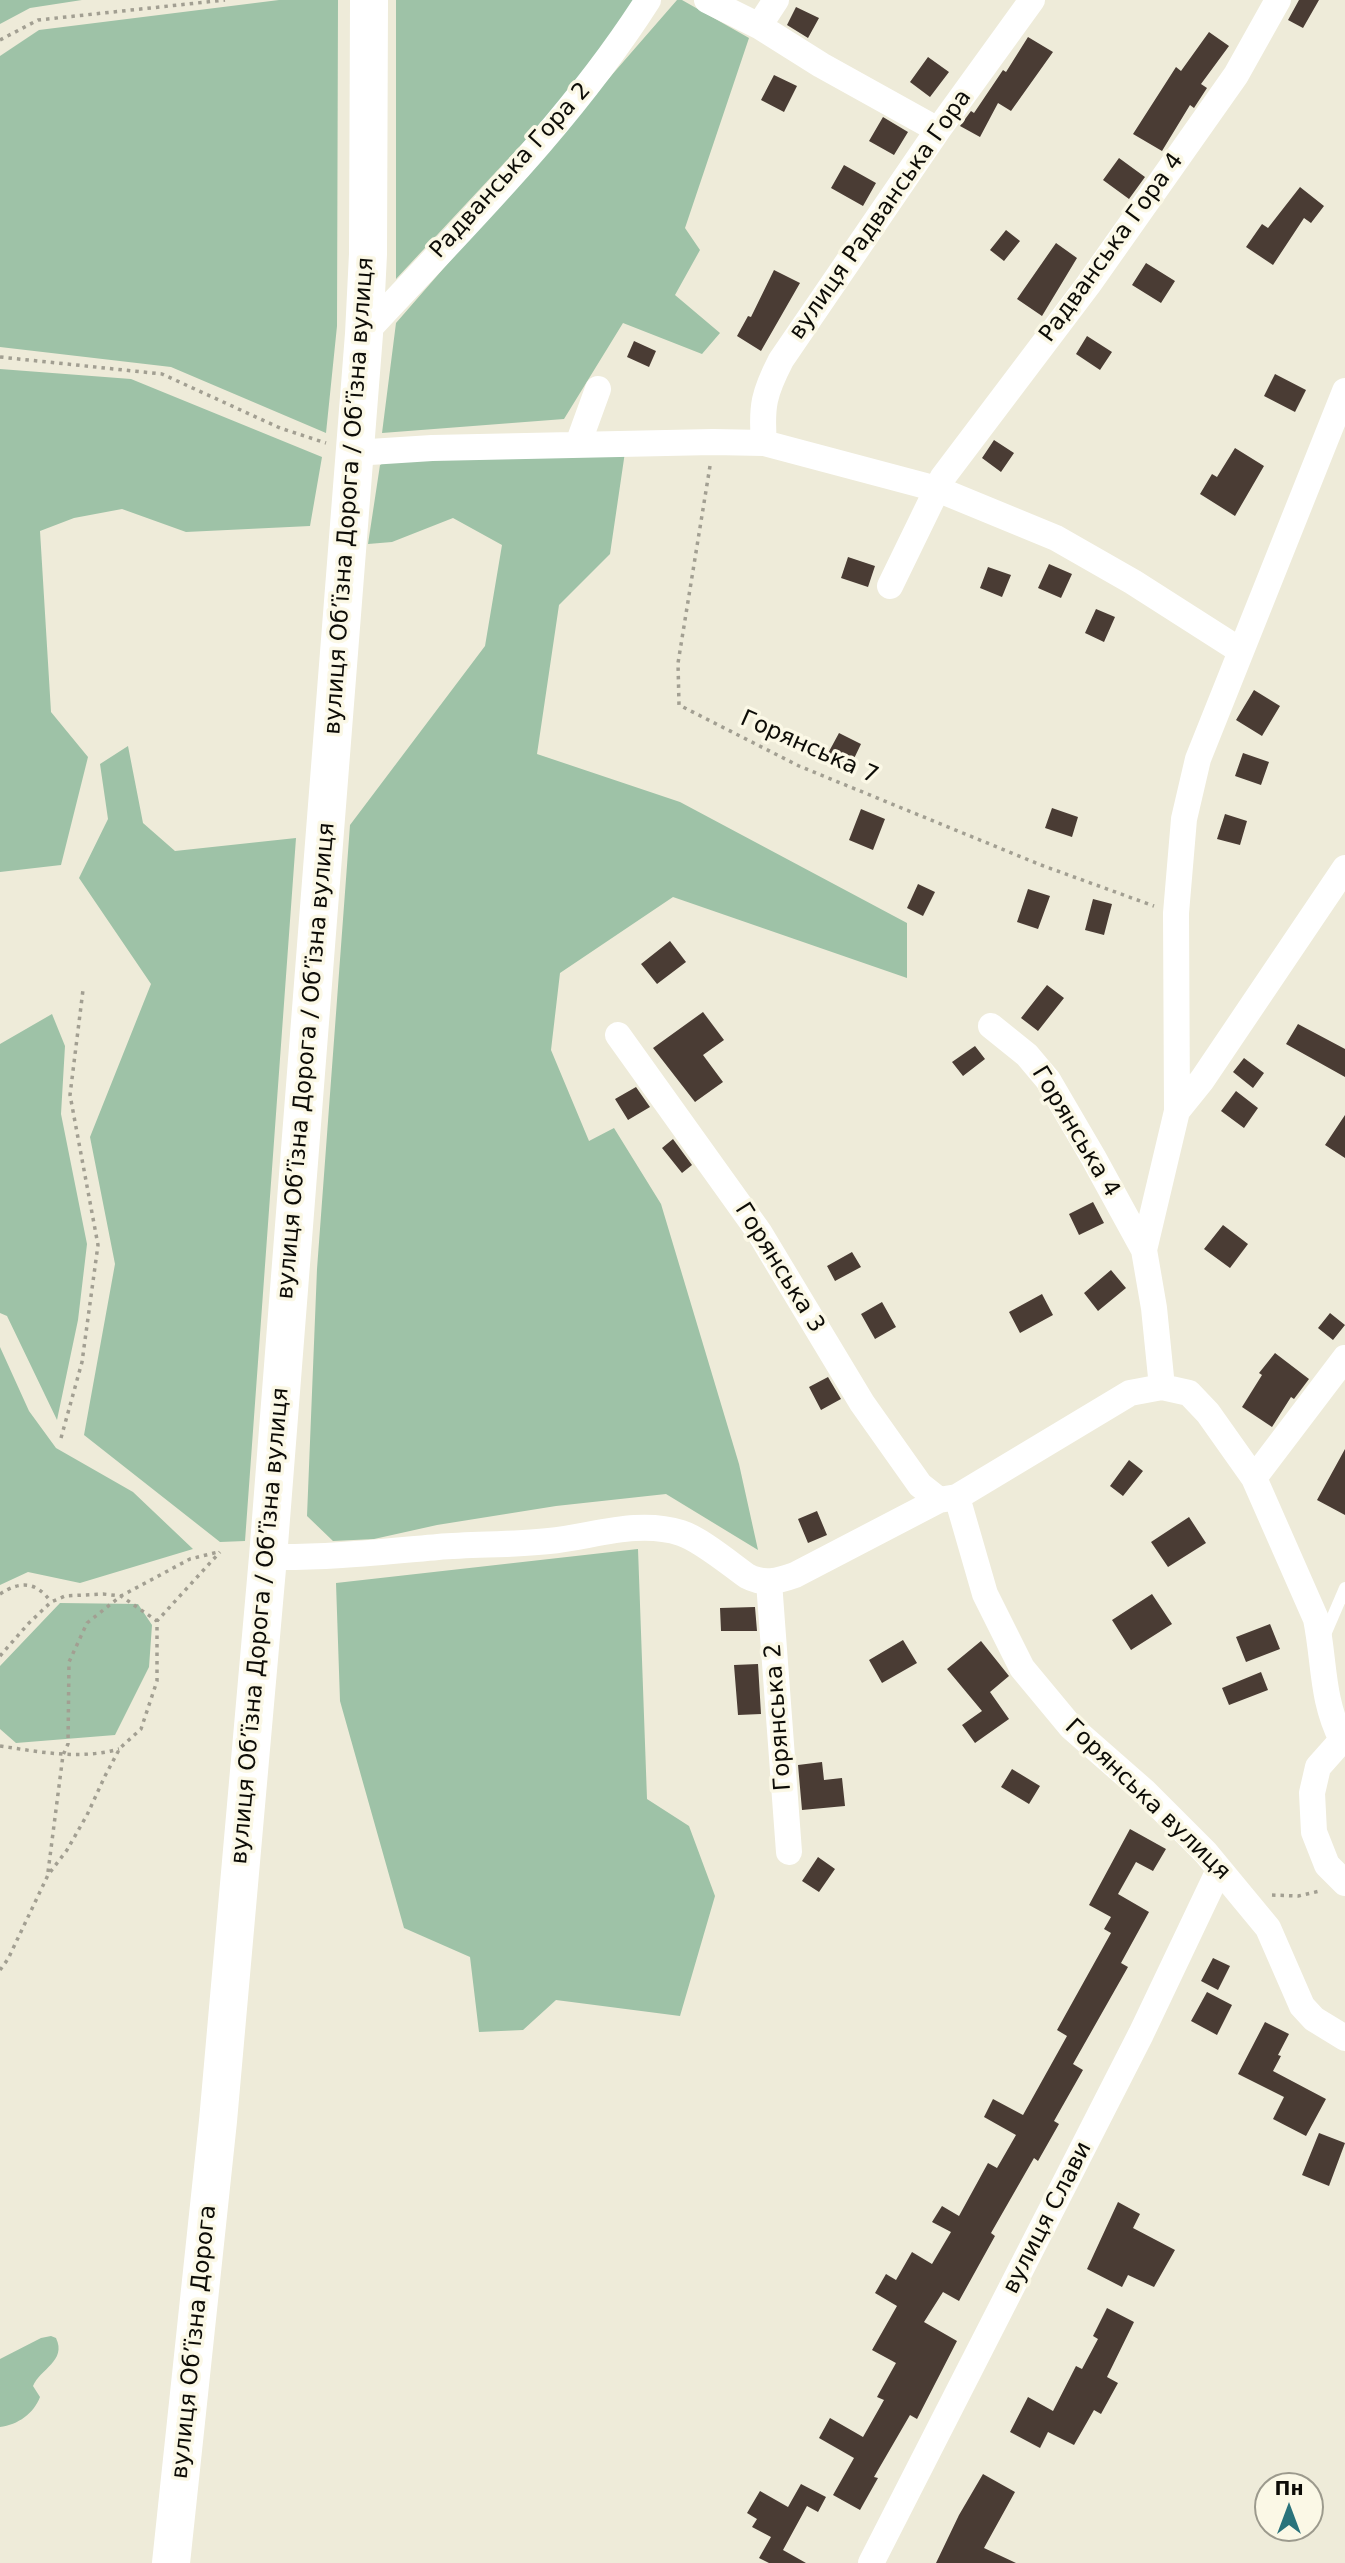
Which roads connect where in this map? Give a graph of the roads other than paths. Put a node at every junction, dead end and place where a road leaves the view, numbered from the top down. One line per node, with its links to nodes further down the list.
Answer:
1 (369, 0): 9 (highway, вулиця Обʼїзна Дорога / Обʼїзна вулиця)
2 (648, 0): 9 (street, Радванська Гора 2)
3 (707, 0): 7 (street)
4 (776, 0): 7 (street)
5 (1032, 0): 8 (street, вулиця Радванська Гора)
6 (1278, 0): 15 (street, Радванська Гора 4)
7 (759, 26): 8 (street)
8 (938, 130): 12 (street, вулиця Радванська Гора)
9 (364, 334): 14 (highway, вулиця Обʼїзна Дорога / Обʼїзна вулиця)
10 (598, 390): 13 (street)
11 (1345, 391): 17 (street)
12 (764, 443): 13 (street); 15 (street)
13 (578, 444): 14 (street)
14 (354, 453): 27 (highway, вулиця Обʼїзна Дорога / Обʼїзна вулиця)
15 (937, 489): 16 (street, Радванська Гора 4); 17 (street)
16 (890, 586)
17 (1241, 650): 21 (street)
18 (1345, 868): 21 (street)
19 (991, 1026): 22 (street, Горянська 4)
20 (618, 1035): 26 (street, Горянська 3)
21 (1177, 1111): 22 (street)
22 (1144, 1250): 24 (street)
23 (1345, 1358): 25 (street)
24 (1162, 1387): 25 (street); 26 (street)
25 (1254, 1478): 30 (street)
26 (948, 1499): 28 (street); 33 (street, Горянська вулиця)
27 (268, 1557): 28 (street); 36 (highway, вулиця Обʼїзна Дорога / Обʼїзна вулиця)
28 (769, 1582): 32 (street, Горянська 2)
29 (1345, 1588): 30 (lane)
30 (1321, 1643): 31 (street)
31 (1343, 1740): 34 (street)
32 (789, 1852)
33 (1219, 1870): 35 (street, Горянська вулиця); 38 (street, вулиця Слави)
34 (1333, 1887)
35 (1345, 2038)
36 (218, 2121): 37 (highway, вулиця Обʼїзна Дорога)
37 (171, 2563)
38 (871, 2563)

